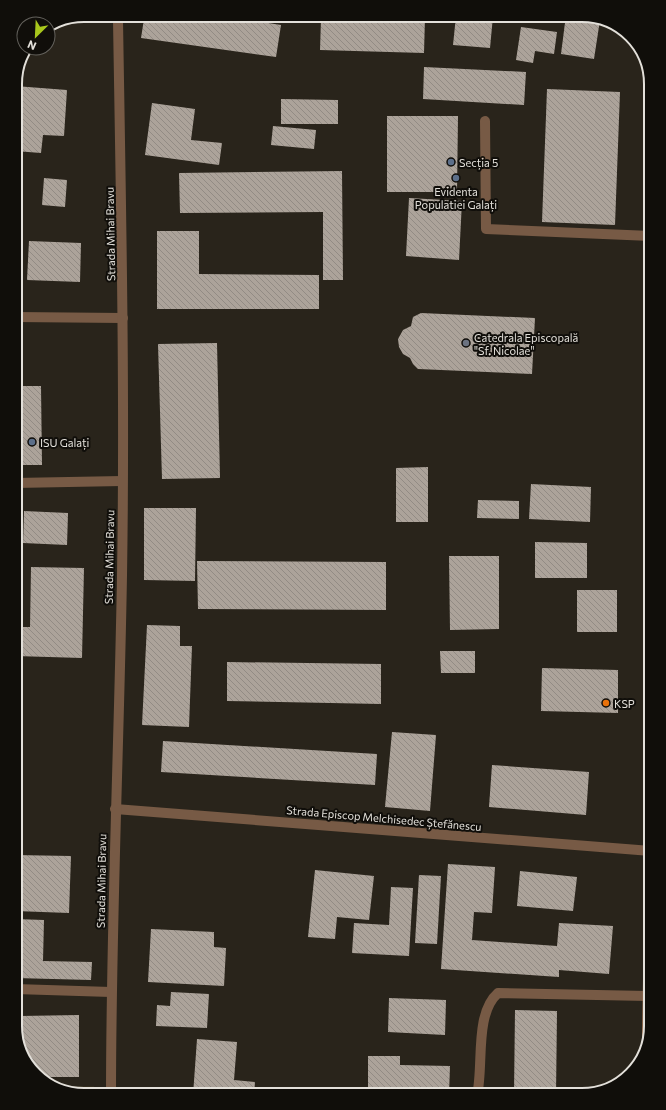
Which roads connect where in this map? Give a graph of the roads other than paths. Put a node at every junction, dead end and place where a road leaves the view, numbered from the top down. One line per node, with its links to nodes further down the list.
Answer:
1 (118, 22): 5 (street, Strada Mihai Bravu)
2 (485, 121): 3 (street)
3 (644, 236)
4 (22, 317): 5 (street)
5 (123, 318): 6 (street, Strada Mihai Bravu)
6 (122, 481): 7 (street); 8 (street, Strada Mihai Bravu)
7 (22, 483)
8 (115, 809): 9 (street, Strada Episcop Melchisedec Ștefănescu); 11 (street, Strada Mihai Bravu)
9 (644, 850)
10 (22, 989): 11 (street)
11 (111, 992): 13 (street, Strada Mihai Bravu)
12 (644, 996): 14 (street)
13 (111, 1088)
14 (478, 1088)

